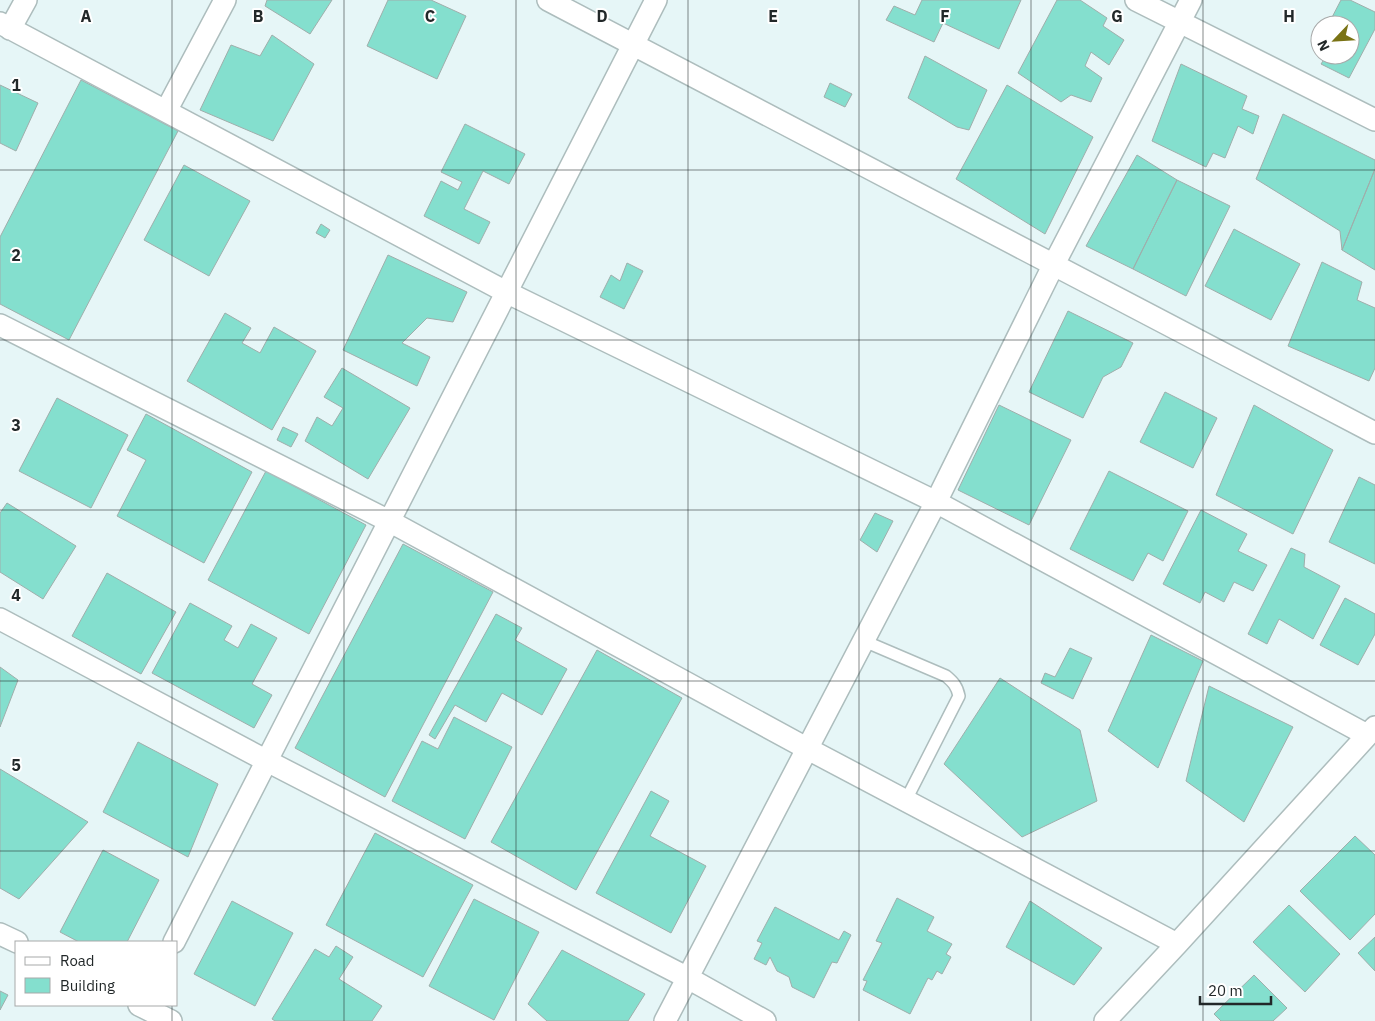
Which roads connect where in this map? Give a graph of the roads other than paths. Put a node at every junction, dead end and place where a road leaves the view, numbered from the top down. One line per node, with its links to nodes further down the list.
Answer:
1 (26, 0): 8 (street)
2 (225, 0): 10 (street)
3 (548, 0): 9 (street)
4 (656, 0): 9 (street)
5 (1136, 0): 7 (street)
6 (1191, 0): 7 (street)
7 (1179, 22): 11 (street); 12 (street)
8 (5, 26): 10 (street)
9 (632, 45): 12 (street); 13 (street)
10 (166, 111): 13 (street)
11 (1375, 120)
12 (1054, 264): 15 (street); 16 (street)
13 (506, 292): 16 (street); 17 (street)
14 (0, 325): 17 (street)
15 (1375, 433)
16 (936, 502): 19 (street); 20 (street)
17 (390, 521): 21 (street); 22 (street)
18 (0, 619): 22 (street)
19 (864, 641): 21 (street); 23 (lane)
20 (1371, 731): 27 (street)
21 (808, 748): 23 (street); 28 (street)
22 (267, 761): 26 (street); 28 (street)
23 (906, 800): 27 (street)
24 (0, 934): 25 (street)
25 (15, 941)
26 (175, 941)
27 (1177, 944): 33 (street)
28 (688, 978): 31 (street); 32 (street)
29 (140, 1009): 30 (street)
30 (171, 1021)
31 (665, 1021)
32 (765, 1021)
33 (1105, 1021)

